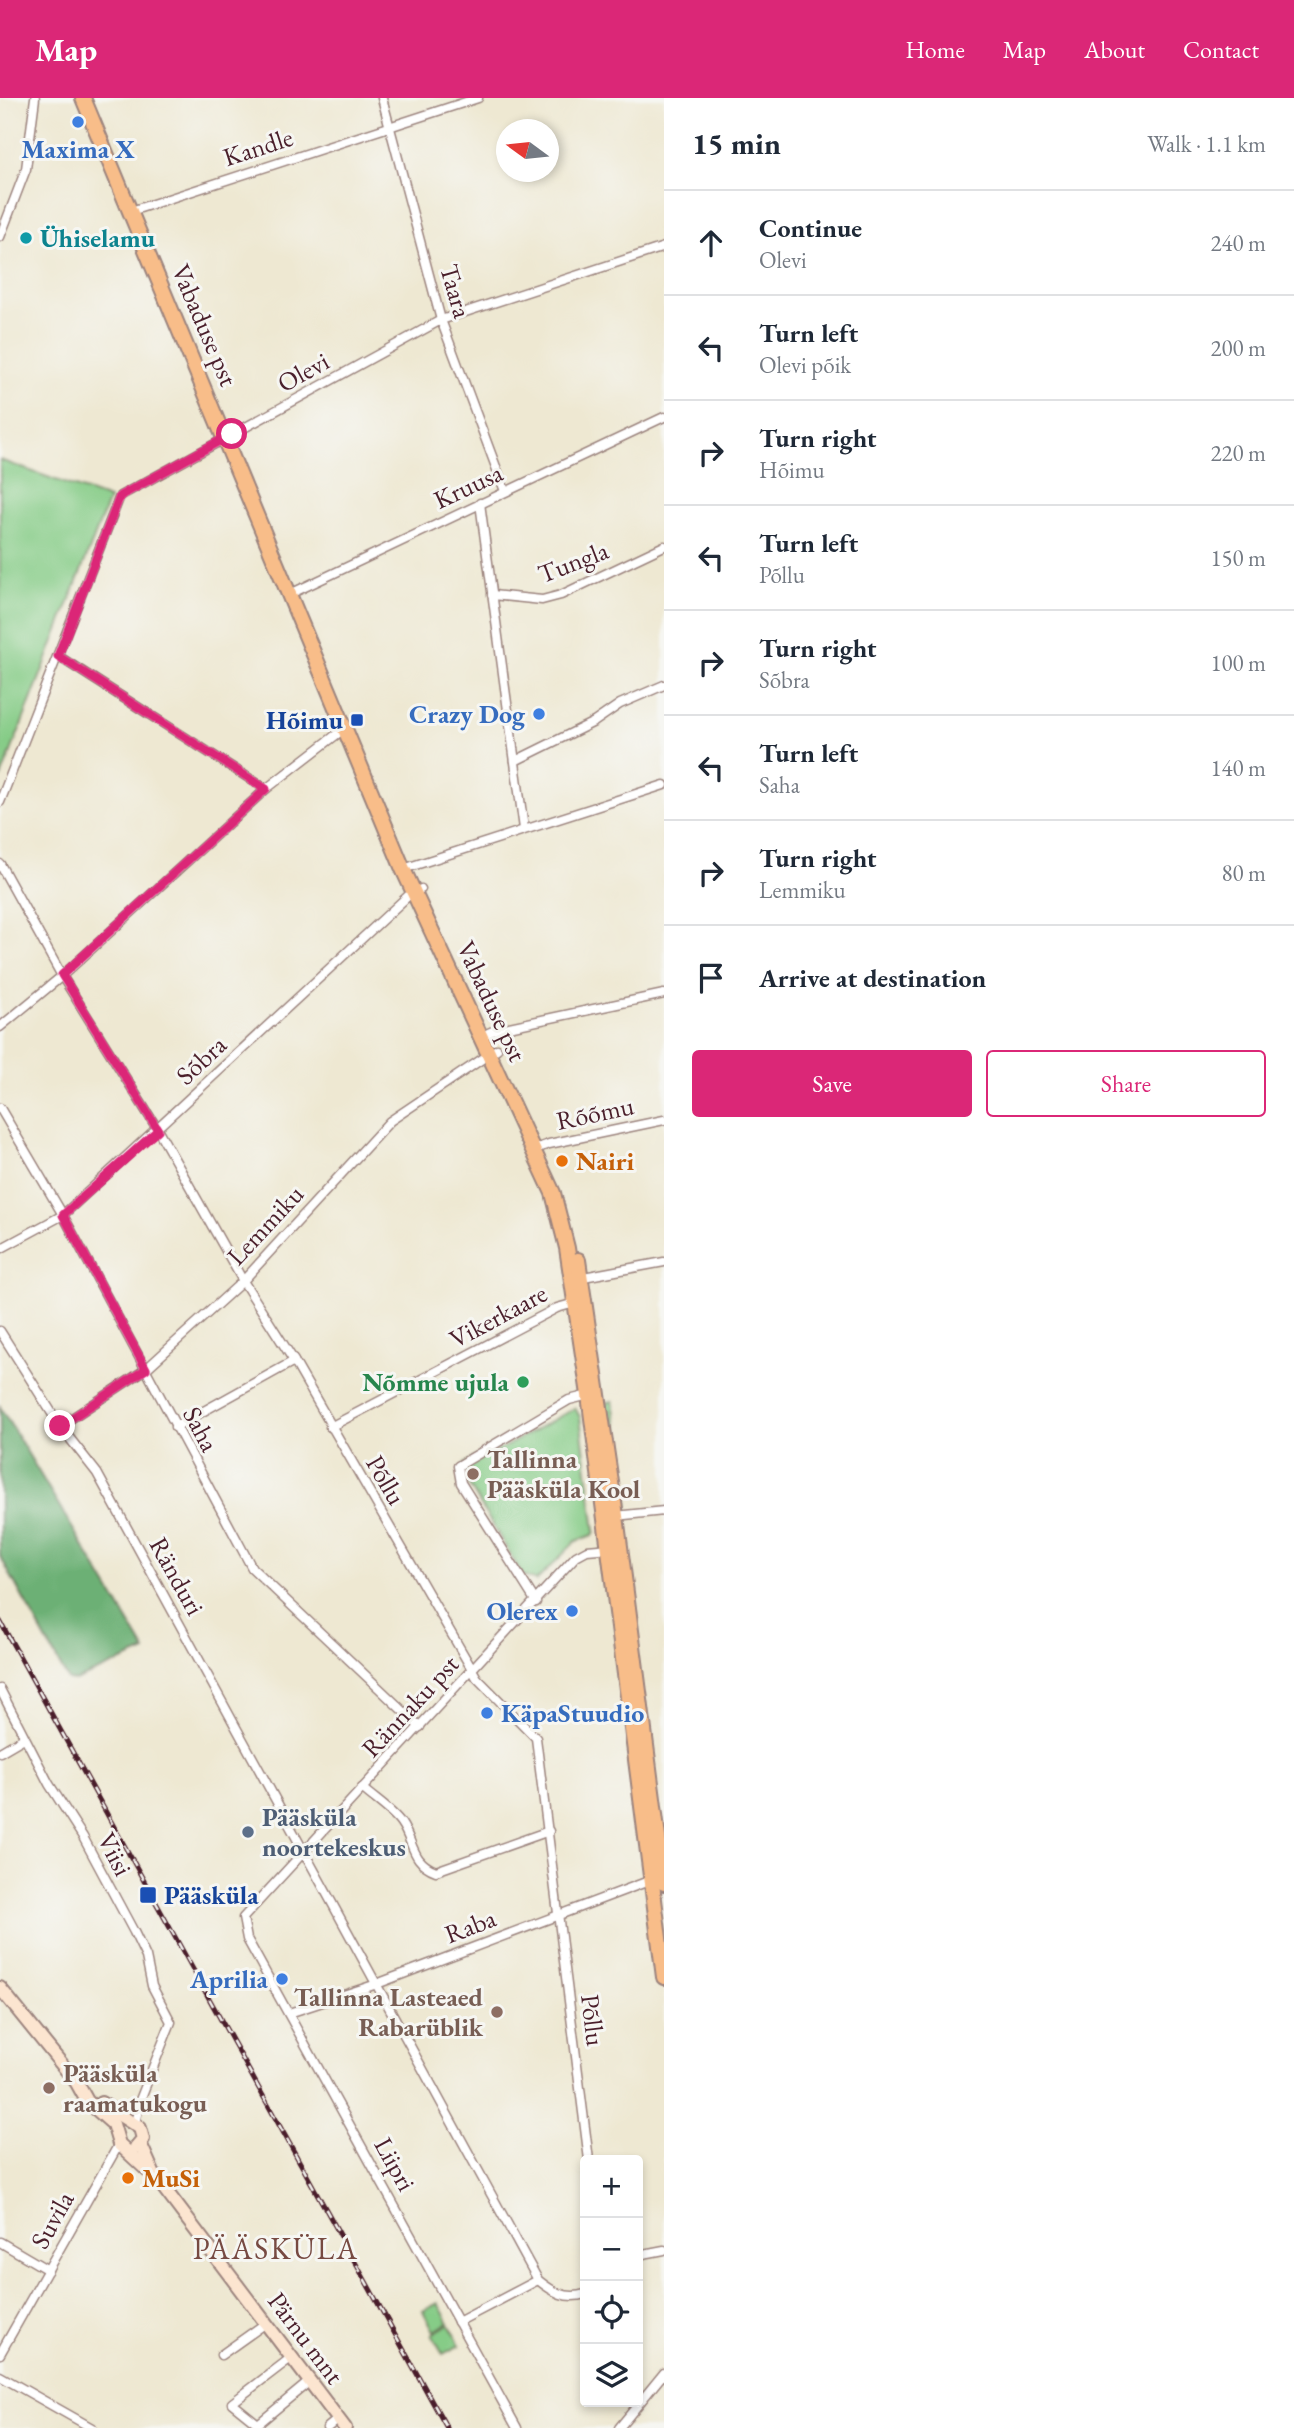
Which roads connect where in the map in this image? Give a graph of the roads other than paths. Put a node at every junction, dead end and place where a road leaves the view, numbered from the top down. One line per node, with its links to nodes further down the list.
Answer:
1 (35, 98): 8 (street)
2 (83, 98): 7 (highway, Vabaduse pst)
3 (94, 98): 7 (highway, Vabaduse pst)
4 (382, 98): 6 (street, Taara)
5 (478, 98): 6 (street, Kandle)
6 (388, 126): 7 (street, Kandle); 10 (street, Taara)
7 (135, 209): 12 (highway, Vabaduse pst)
8 (0, 237)
9 (664, 247): 10 (street, Olevi)
10 (441, 320): 12 (street, Olevi); 13 (street, Taara)
11 (664, 417): 13 (street, Kruusa)
12 (229, 436): 16 (highway, Vabaduse pst); 18 (street, Olevi)
13 (505, 491): 14 (street, Kruusa)
14 (480, 503): 16 (street, Kruusa); 17 (street)
15 (664, 546): 17 (street, Tungla)
16 (293, 592): 20 (highway, Vabaduse pst); 27 (highway, Vabaduse pst)
17 (492, 595): 21 (street)
18 (58, 656): 23 (street); 24 (street, Olevi)
19 (664, 685): 21 (street)
20 (345, 728): 23 (street); 27 (highway, Vabaduse pst)
21 (515, 761): 25 (street)
22 (664, 785): 25 (street)
23 (266, 789): 29 (street)
24 (0, 802)
25 (524, 829): 27 (street)
26 (0, 864): 29 (street, Põllu)
27 (407, 867): 28 (highway, Vabaduse pst)
28 (418, 890): 32 (highway, Vabaduse pst); 36 (street, Sõbra)
29 (62, 975): 31 (street); 36 (street, Põllu)
30 (664, 994): 32 (street)
31 (0, 1027)
32 (485, 1034): 33 (highway, Vabaduse pst)
33 (493, 1051): 37 (highway, Vabaduse pst); 42 (street, Lemmiku)
34 (0, 1108): 38 (street, Saha)
35 (664, 1120): 37 (street, Rõõmu)
36 (158, 1130): 38 (street, Sõbra); 42 (street, Põllu)
37 (538, 1148): 41 (highway, Vabaduse pst)
38 (63, 1215): 39 (street, Sõbra); 46 (street, Saha)
39 (0, 1249)
40 (664, 1262): 41 (street, Vikerkaare)
41 (576, 1278): 43 (highway, Vabaduse pst); 47 (highway, Vabaduse pst)
42 (243, 1281): 45 (street, Põllu); 46 (street, Lemmiku)
43 (575, 1303): 47 (highway, Vabaduse pst); 50 (street, Vikerkaare)
44 (0, 1331): 48 (street, Ränduri)
45 (294, 1362): 49 (street); 50 (street, Põllu)
46 (146, 1369): 48 (street, Lemmiku); 49 (street, Saha)
47 (594, 1394): 52 (highway, Vabaduse pst); 54 (street)
48 (60, 1426): 62 (street, Ränduri)
49 (175, 1427): 57 (street, Saha)
50 (330, 1427): 55 (street, Põllu)
51 (664, 1511): 52 (street)
52 (611, 1517): 53 (highway, Vabaduse pst)
53 (615, 1547): 54 (street, Rännaku pst); 63 (highway, Vabaduse pst)
54 (536, 1602): 55 (street, Rännaku pst)
55 (472, 1669): 57 (street, Rännaku pst); 61 (street, Põllu)
56 (0, 1689): 58 (street, Viisi)
57 (420, 1727): 60 (street, Rännaku pst)
58 (24, 1738): 59 (street); 71 (street, Viisi)
59 (0, 1752)
60 (362, 1788): 61 (street); 62 (street, Rännaku pst)
61 (549, 1831): 64 (street, Põllu)
62 (303, 1851): 65 (street, Rännaku pst); 67 (street)
63 (661, 1878): 64 (street, Raba); 66 (highway, Vabaduse pst)
64 (559, 1916): 67 (street, Raba); 74 (street, Põllu)
65 (243, 1918): 69 (street, Liipri)
66 (664, 1977)
67 (374, 1985): 69 (street, Raba); 80 (street)
68 (0, 1988): 70 (main road, Pärnu mnt)
69 (289, 2013): 82 (street, Liipri)
70 (77, 2083): 71 (main road, Pärnu mnt); 72 (main road, Pärnu mnt)
71 (133, 2123): 72 (main road); 73 (main road, Pärnu mnt)
72 (121, 2142): 73 (main road); 75 (main road, Pärnu mnt); 79 (street, Suvila)
73 (141, 2143): 75 (main road, Pärnu mnt)
74 (588, 2155)
75 (154, 2175): 83 (main road, Pärnu mnt)
76 (0, 2242): 79 (street)
77 (664, 2250): 78 (street)
78 (643, 2254)
79 (48, 2270): 84 (street, Suvila)
80 (538, 2280): 81 (street); 82 (street)
81 (580, 2294)
82 (458, 2322): 94 (street, Liipri)
83 (266, 2323): 85 (street); 86 (main road, Pärnu mnt)
84 (0, 2354)
85 (221, 2355)
86 (292, 2357): 89 (main road, Pärnu mnt); 91 (street)
87 (664, 2373): 95 (street)
88 (0, 2376): 92 (street)
89 (310, 2381): 90 (main road, Pärnu mnt); 91 (street)
90 (342, 2423): 93 (street)
91 (257, 2426)
92 (92, 2428)
93 (327, 2428)
94 (517, 2428)
95 (619, 2428)

